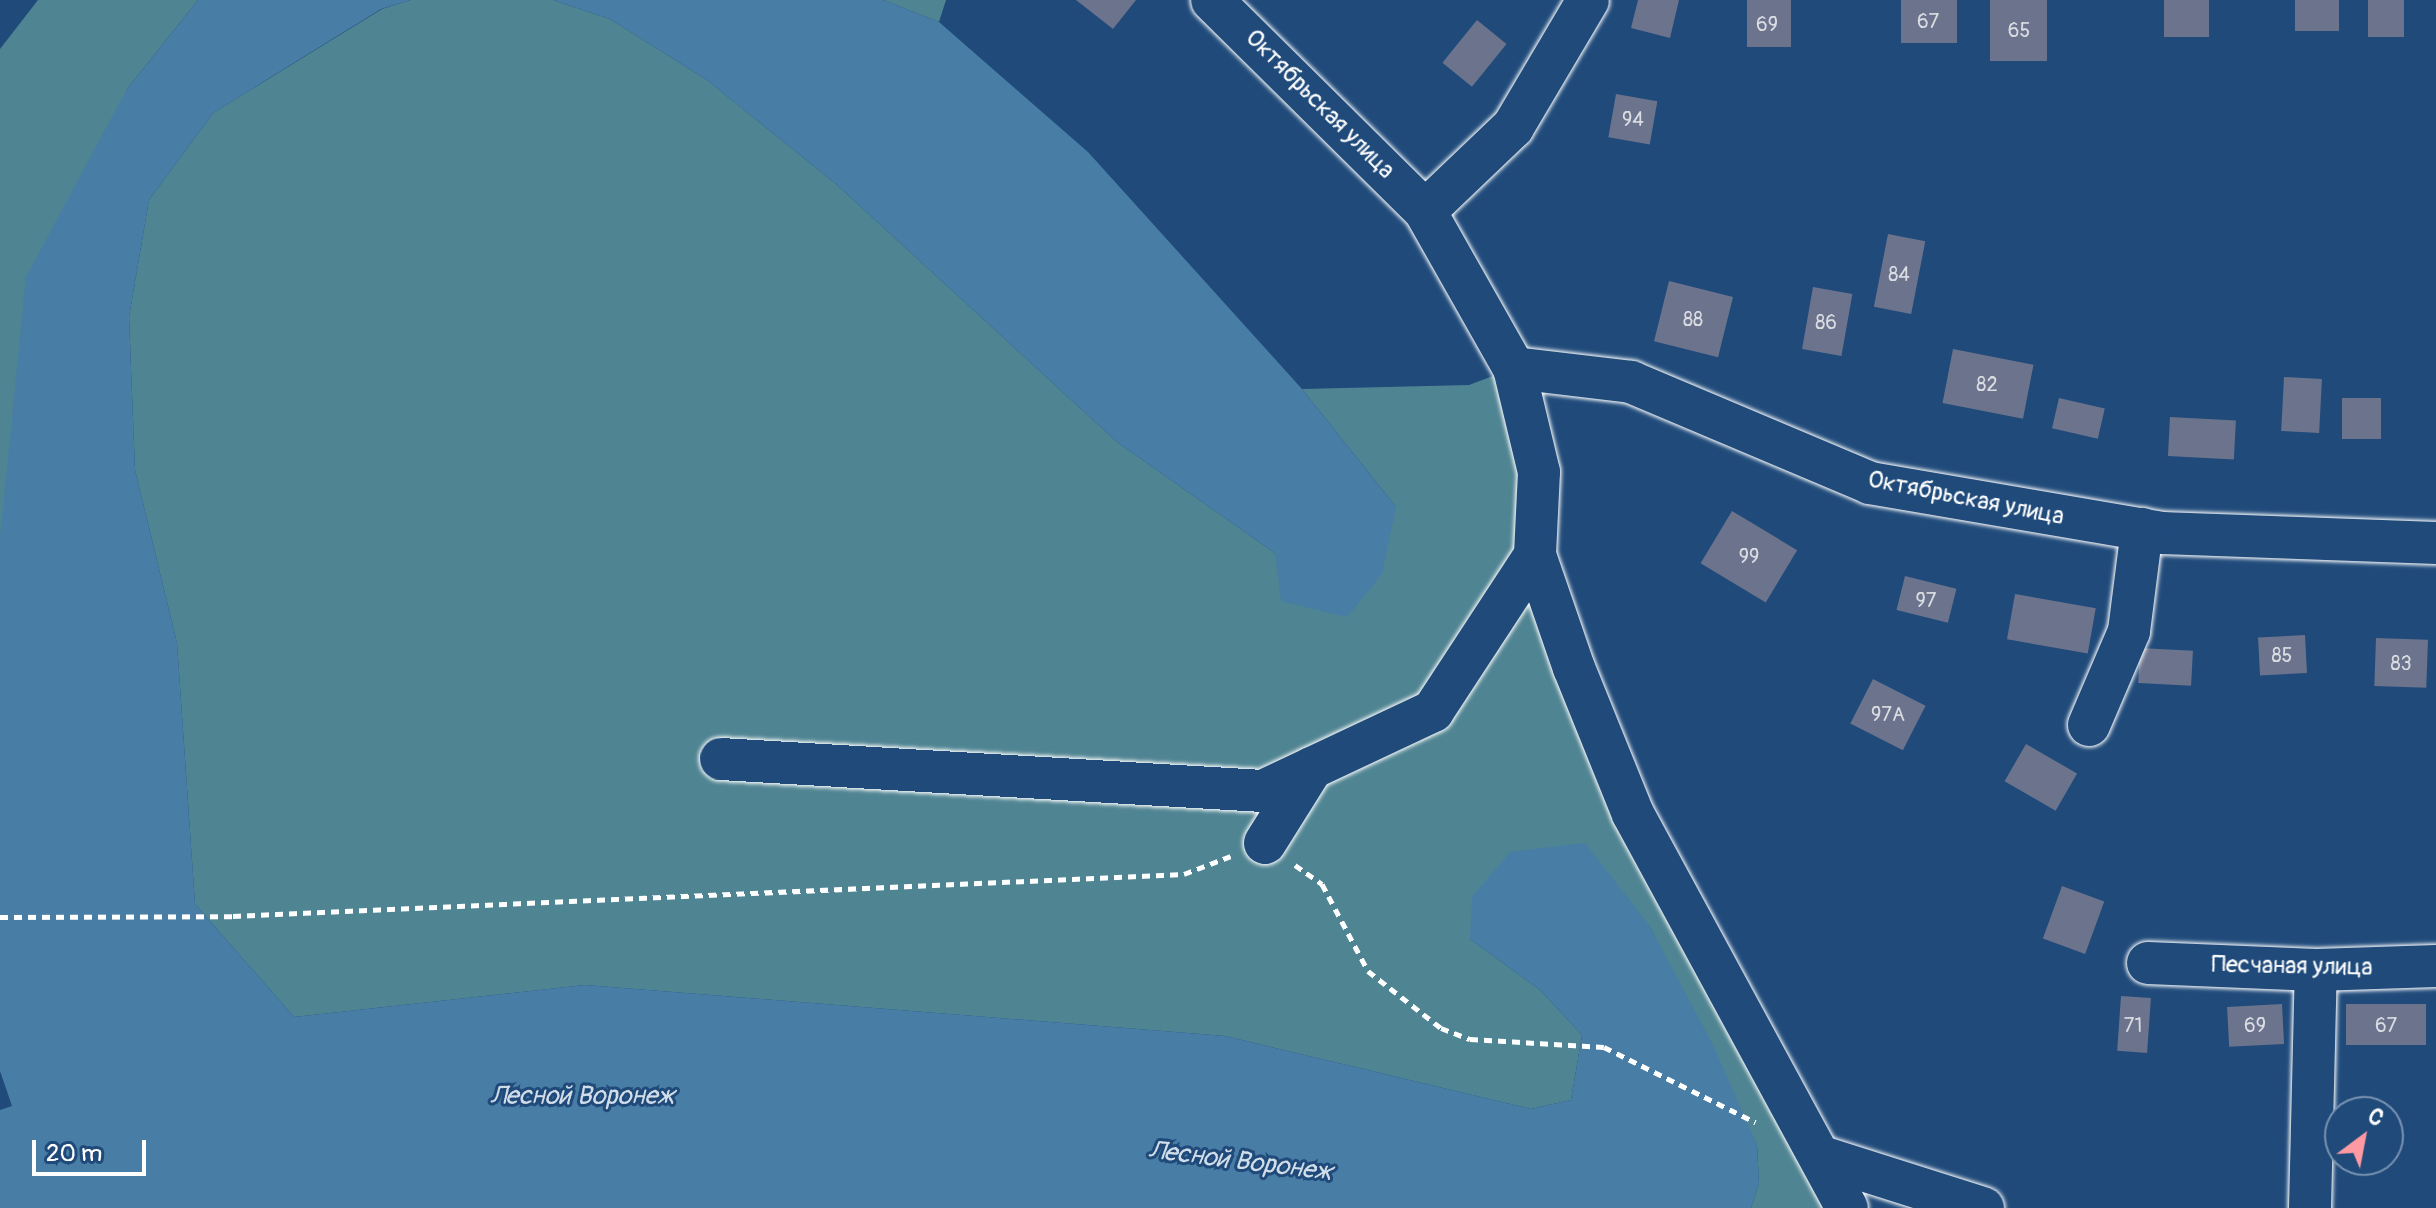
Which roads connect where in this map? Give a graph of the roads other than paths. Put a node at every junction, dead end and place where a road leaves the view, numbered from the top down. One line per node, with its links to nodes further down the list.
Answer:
1 (1212, 0): 3 (street, Октябрьская улица)
2 (1588, 0): 3 (street)
3 (1425, 211): 4 (street, Октябрьская улица)
4 (1514, 368): 5 (street, Октябрьская улица); 7 (street, Октябрьская улица)
5 (2142, 529): 6 (street, Октябрьская улица); 8 (street)
6 (2436, 543)
7 (1535, 555): 10 (street); 15 (street)
8 (2089, 725)
9 (721, 759): 10 (street)
10 (1312, 768): 11 (street)
11 (1265, 843)
12 (2148, 963): 14 (street, Песчаная улица)
13 (2436, 966): 14 (street, Песчаная улица)
14 (2316, 970): 18 (street)
15 (1822, 1157): 16 (street); 17 (street)
16 (1847, 1208)
17 (1983, 1208)
18 (2310, 1208)

